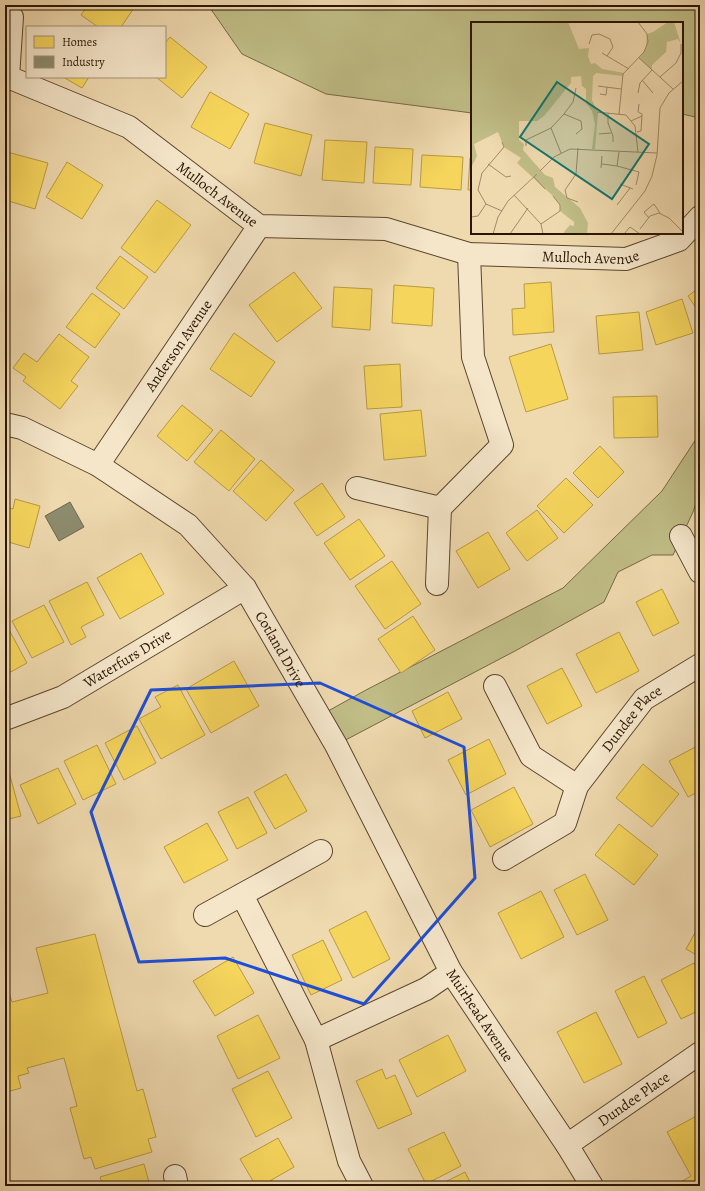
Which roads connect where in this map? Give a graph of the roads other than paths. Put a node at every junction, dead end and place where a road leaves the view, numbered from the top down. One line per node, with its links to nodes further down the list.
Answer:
1 (12, 17): 2 (street, Mulloch Avenue)
2 (6, 78): 4 (street, Mulloch Avenue)
3 (700, 217): 5 (street, Mulloch Avenue)
4 (258, 226): 5 (street, Mulloch Avenue); 7 (street, Anderson Avenue)
5 (469, 254): 9 (street)
6 (5, 424): 7 (street, Cotland Drive)
7 (98, 465): 13 (street, Cotland Drive)
8 (357, 488): 9 (street)
9 (440, 508): 12 (street)
10 (681, 536): 11 (street)
11 (700, 572)
12 (437, 584)
13 (245, 588): 16 (street, Waterfurs Drive); 22 (street, Cotland Drive)
14 (700, 665): 17 (street, Dundee Place)
15 (494, 686): 17 (street)
16 (5, 719)
17 (577, 786): 19 (street, Dundee Place)
18 (321, 851): 20 (street)
19 (504, 859)
20 (242, 895): 21 (street); 23 (street)
21 (205, 915)
22 (451, 972): 23 (street, Muirhead Avenue); 25 (street, Muirhead Avenue)
23 (316, 1040): 26 (street)
24 (700, 1052): 25 (street, Dundee Place)
25 (567, 1145): 27 (street, Muirhead Avenue)
26 (362, 1186)
27 (592, 1186)

